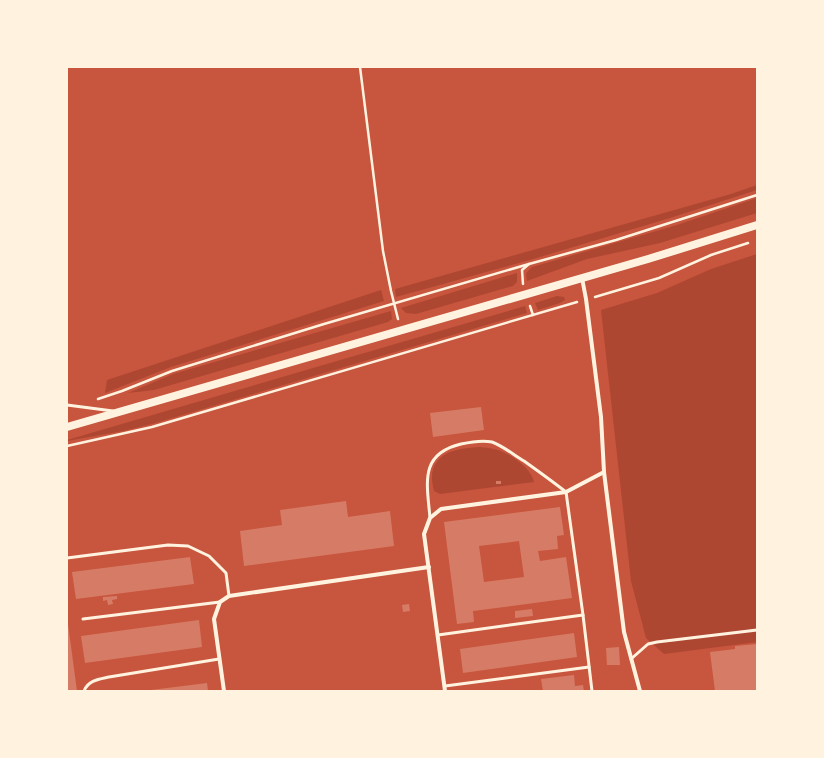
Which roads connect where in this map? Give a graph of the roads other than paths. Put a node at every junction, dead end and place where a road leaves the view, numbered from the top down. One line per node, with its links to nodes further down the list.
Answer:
1 (757, 225): 2 (main road)
2 (582, 278): 4 (main road); 6 (street)
3 (67, 405): 4 (lane)
4 (119, 412): 5 (main road)
5 (67, 427)
6 (604, 472): 7 (street); 17 (street)
7 (566, 492): 8 (street); 8 (lane); 13 (lane)
8 (430, 518): 10 (street)
9 (67, 558): 11 (lane)
10 (429, 567): 11 (street); 16 (street)
11 (229, 596): 12 (street)
12 (220, 602): 14 (lane); 18 (street)
13 (583, 615): 16 (lane); 19 (lane)
14 (83, 619)
15 (757, 630): 17 (lane)
16 (438, 635): 20 (street)
17 (631, 659): 24 (street)
18 (220, 660): 21 (lane); 22 (street)
19 (589, 667): 20 (lane); 23 (lane)
20 (445, 689)
21 (84, 691)
22 (224, 691)
23 (592, 691)
24 (640, 691)

